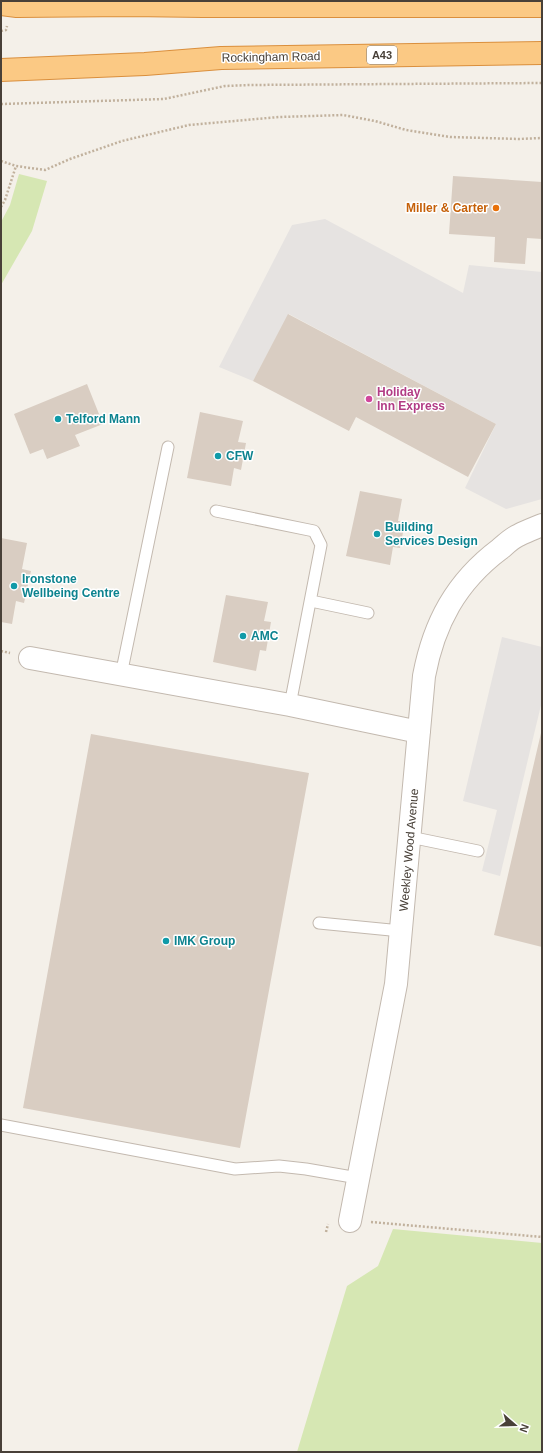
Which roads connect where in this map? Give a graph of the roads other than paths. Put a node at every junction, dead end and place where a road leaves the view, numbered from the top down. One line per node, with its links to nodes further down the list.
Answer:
1 (1, 4): 2 (highway)
2 (542, 6)
3 (542, 53): 4 (highway, Rockingham Road / A43)
4 (1, 70)
5 (168, 447): 11 (lane)
6 (216, 511): 8 (lane)
7 (542, 525): 13 (street, Weekley Wood Avenue)
8 (311, 601): 9 (lane); 12 (lane)
9 (368, 613)
10 (30, 658): 11 (street)
11 (122, 675): 12 (street)
12 (290, 705): 13 (street)
13 (419, 732): 14 (street, Weekley Wood Avenue)
14 (410, 837): 15 (lane); 17 (street, Weekley Wood Avenue)
15 (478, 851)
16 (319, 923): 17 (lane)
17 (401, 931): 19 (street, Weekley Wood Avenue)
18 (1, 1125): 19 (lane)
19 (358, 1178): 20 (street, Weekley Wood Avenue)
20 (350, 1221)

